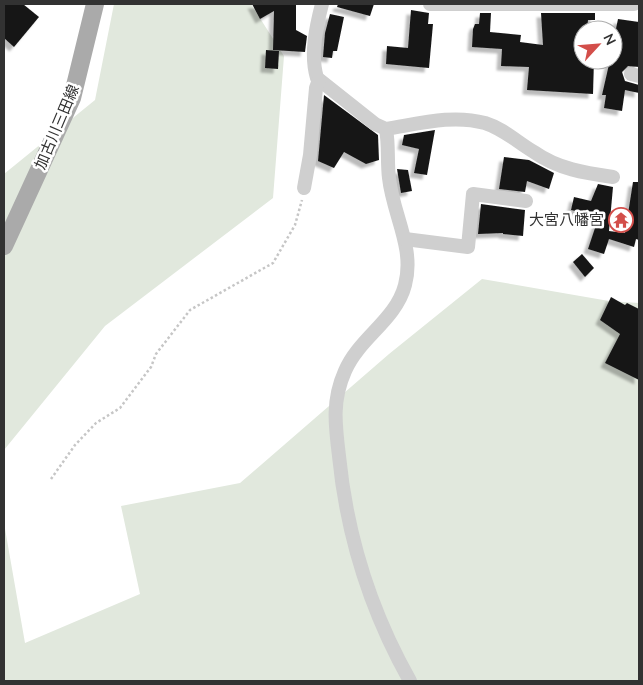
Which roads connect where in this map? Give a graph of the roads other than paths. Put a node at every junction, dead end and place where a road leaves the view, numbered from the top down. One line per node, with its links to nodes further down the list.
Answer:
1 (95, 4): 11 (main road, 加古川三田線)
2 (322, 4): 5 (street)
3 (430, 4): 4 (street)
4 (632, 4)
5 (319, 80): 6 (street); 8 (street)
6 (386, 129): 7 (street); 10 (street)
7 (613, 177)
8 (304, 188)
9 (526, 201): 10 (street)
10 (405, 239): 12 (street)
11 (4, 246)
12 (410, 681)

